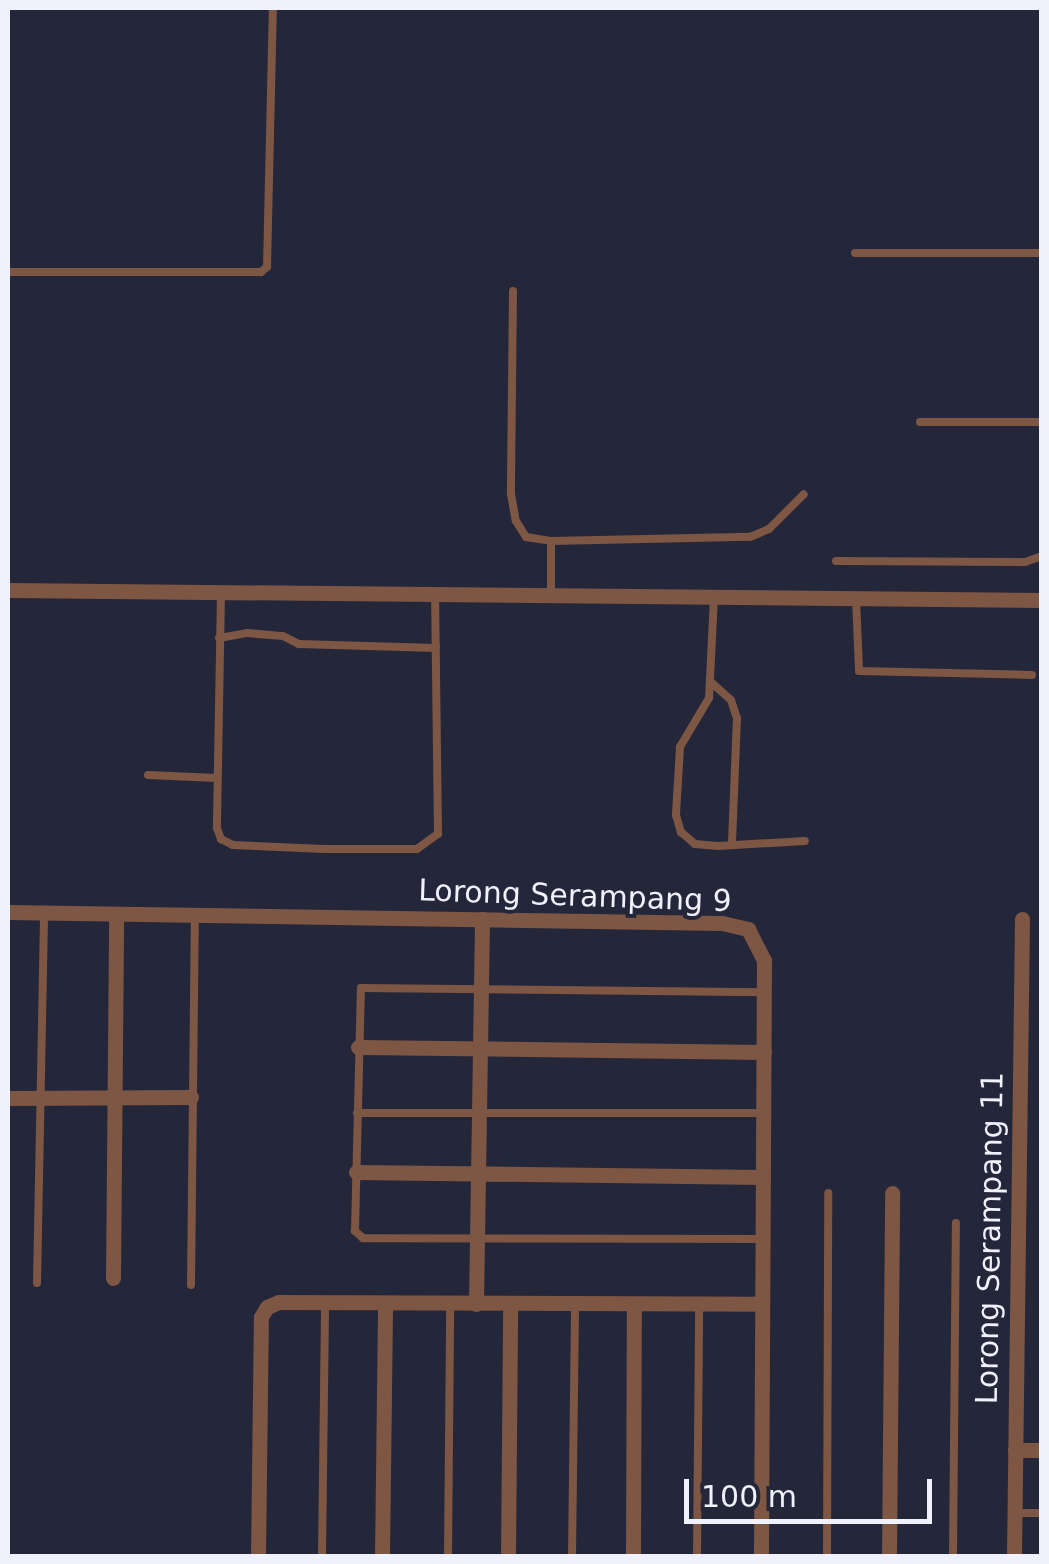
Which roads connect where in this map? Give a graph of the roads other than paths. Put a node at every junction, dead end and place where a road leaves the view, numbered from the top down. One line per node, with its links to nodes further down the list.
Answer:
1 (273, 8): 4 (lane)
2 (855, 253): 3 (lane)
3 (1042, 253)
4 (8, 272)
5 (513, 291): 9 (lane)
6 (920, 422): 7 (lane)
7 (1042, 422)
8 (804, 494): 9 (lane)
9 (551, 541): 15 (lane)
10 (1042, 556): 11 (lane)
11 (836, 561)
12 (8, 590): 13 (street)
13 (221, 592): 14 (street); 19 (lane)
14 (435, 594): 15 (street); 20 (lane)
15 (551, 595): 16 (street)
16 (714, 597): 17 (street); 22 (lane)
17 (856, 598): 18 (street); 21 (lane)
18 (1042, 600)
19 (219, 638): 20 (lane); 24 (lane)
20 (436, 648): 24 (lane)
21 (1032, 675)
22 (712, 682): 26 (lane); 26 (lane)
23 (148, 775): 24 (lane)
24 (218, 778)
25 (805, 841): 26 (lane)
26 (732, 845)
27 (8, 912): 28 (street, Lorong Serampang 9)
28 (44, 912): 29 (street, Lorong Serampang 9); 41 (lane)
29 (116, 914): 30 (street, Lorong Serampang 9); 39 (street)
30 (195, 917): 31 (street, Lorong Serampang 9); 40 (lane)
31 (482, 919): 33 (street); 34 (street, Lorong Serampang 9)
32 (1022, 920): 65 (street, Lorong Serampang 11)
33 (481, 987): 34 (lane); 35 (lane); 36 (street)
34 (764, 992): 37 (street, Lorong Serampang 9)
35 (358, 1047): 36 (street); 43 (lane)
36 (480, 1049): 37 (street); 44 (street)
37 (764, 1052): 42 (street, Lorong Serampang 9)
38 (8, 1098): 41 (street)
39 (112, 1098): 40 (street); 41 (street); 53 (street)
40 (191, 1098): 55 (lane)
41 (40, 1099): 54 (lane)
42 (764, 1112): 44 (lane); 47 (street, Lorong Serampang 9)
43 (357, 1113): 44 (lane); 45 (lane)
44 (480, 1113): 46 (street)
45 (356, 1172): 46 (street); 52 (lane)
46 (478, 1174): 47 (street); 52 (street)
47 (763, 1177): 51 (street, Lorong Serampang 9)
48 (828, 1192): 78 (lane)
49 (892, 1193): 79 (street)
50 (956, 1222): 80 (lane)
51 (763, 1238): 52 (lane); 61 (street, Lorong Serampang 9)
52 (477, 1240): 59 (street)
53 (113, 1278)
54 (37, 1283)
55 (191, 1285)
56 (325, 1302): 57 (street); 69 (street); 70 (lane)
57 (385, 1304): 58 (street); 71 (street)
58 (450, 1304): 59 (street); 72 (lane)
59 (476, 1304): 60 (street)
60 (510, 1304): 62 (street); 73 (street)
61 (762, 1304): 64 (street); 77 (street, Lorong Serampang 9)
62 (575, 1305): 63 (street); 74 (lane)
63 (634, 1305): 64 (street); 75 (street)
64 (699, 1305): 76 (lane)
65 (1015, 1450): 66 (street); 67 (street, Lorong Serampang 11)
66 (1042, 1450)
67 (1014, 1513): 68 (lane); 81 (street, Lorong Serampang 11)
68 (1042, 1513)
69 (258, 1556)
70 (322, 1556)
71 (382, 1556)
72 (448, 1556)
73 (508, 1556)
74 (572, 1556)
75 (633, 1556)
76 (698, 1556)
77 (761, 1556)
78 (826, 1556)
79 (889, 1556)
80 (953, 1556)
81 (1014, 1556)

